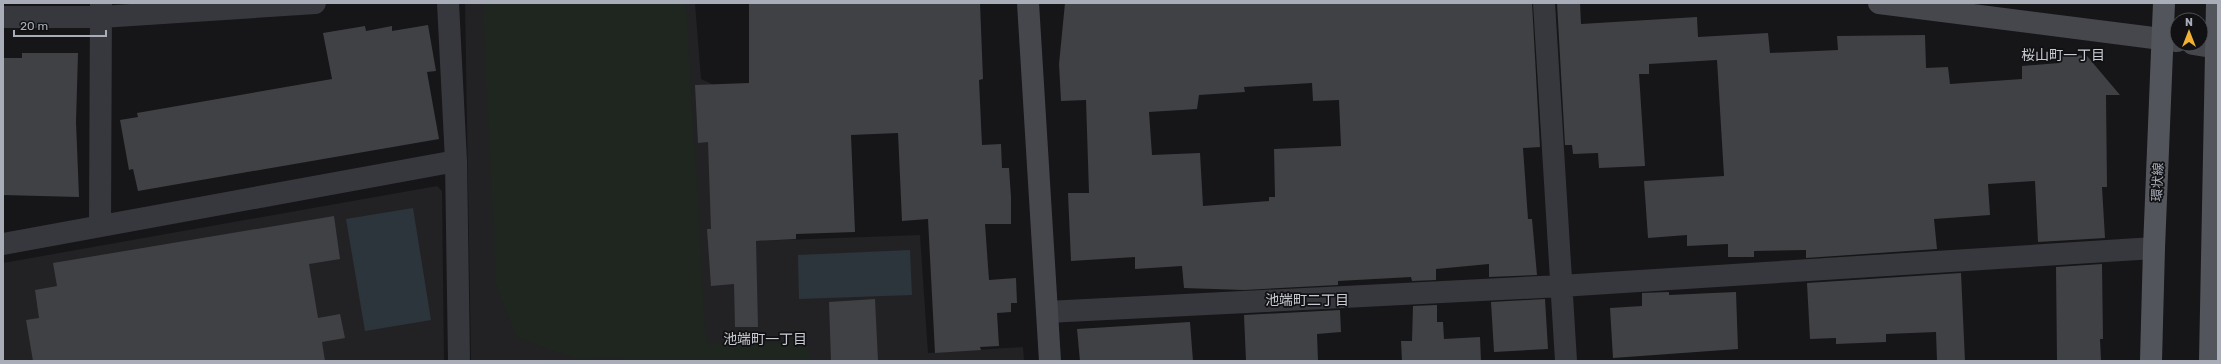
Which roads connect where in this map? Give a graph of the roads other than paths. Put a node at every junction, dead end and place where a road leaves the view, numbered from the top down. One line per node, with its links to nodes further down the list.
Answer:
1 (315, 3): 8 (street)
2 (448, 3): 14 (street)
3 (1028, 3): 20 (street)
4 (1544, 3): 19 (street)
5 (1879, 3): 11 (street)
6 (2164, 3): 10 (main road, 環状線)
7 (2217, 3): 12 (main road)
8 (101, 10): 9 (street); 15 (street)
9 (3, 17)
10 (2169, 34)
11 (2169, 40)
12 (2217, 48): 16 (main road)
13 (2169, 52): 18 (main road, 環状線)
14 (456, 161): 15 (street); 21 (street)
15 (100, 226): 17 (street)
16 (2215, 242): 25 (main road)
17 (3, 244)
18 (2154, 248): 19 (street); 24 (main road, 環状線)
19 (1561, 286): 20 (street); 23 (street)
20 (1047, 312): 22 (street)
21 (459, 361)
22 (1050, 361)
23 (1566, 361)
24 (2151, 361)
25 (2210, 361)

